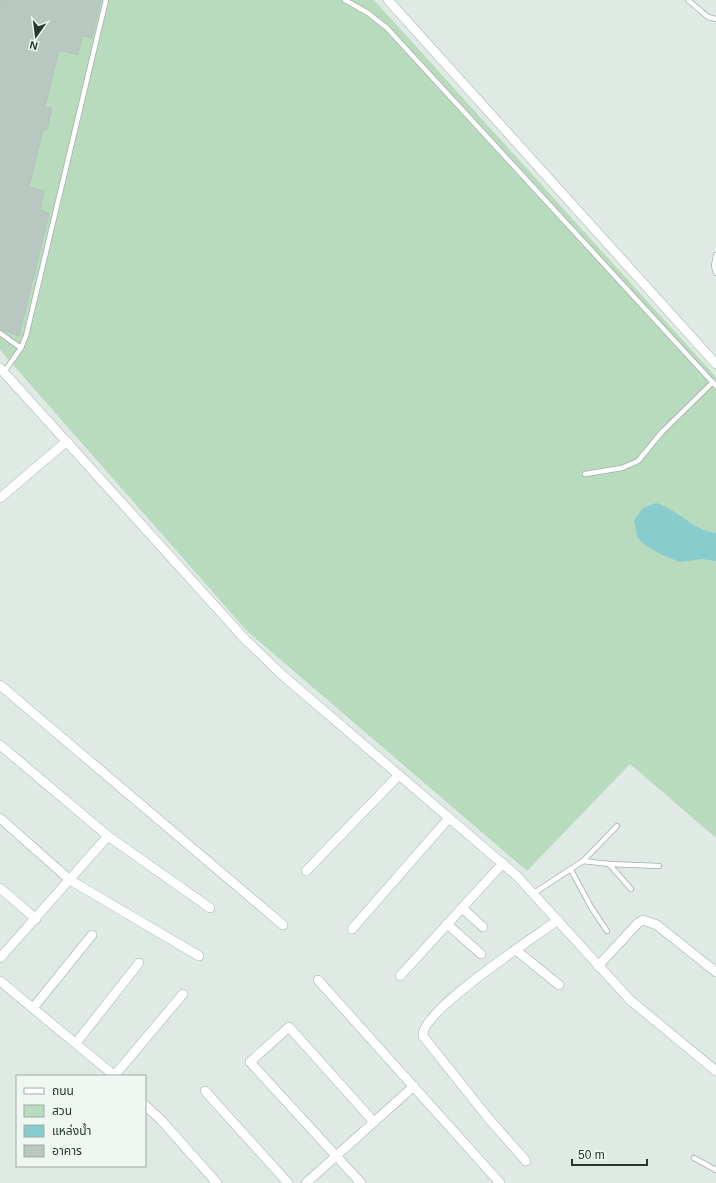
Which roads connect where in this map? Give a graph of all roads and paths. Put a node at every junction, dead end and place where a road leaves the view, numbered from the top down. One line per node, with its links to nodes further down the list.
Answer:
1 (106, 0): 9 (lane)
2 (345, 0): 12 (lane)
3 (388, 0): 10 (street)
4 (688, 0): 5 (lane)
5 (716, 19)
6 (716, 255): 7 (lane)
7 (716, 273)
8 (0, 333): 9 (lane)
9 (22, 348): 11 (lane)
10 (716, 364)
11 (2, 370): 13 (street)
12 (714, 384): 14 (lane)
13 (67, 441): 15 (street); 18 (street)
14 (585, 474)
15 (2, 493)
16 (0, 685): 38 (street)
17 (0, 745): 22 (street)
18 (399, 775): 20 (street); 27 (street)
19 (0, 818): 29 (street)
20 (450, 818): 24 (street); 40 (street)
21 (618, 826): 23 (lane)
22 (108, 836): 29 (street); 33 (street)
23 (583, 860): 25 (lane); 28 (lane)
24 (503, 863): 32 (street); 34 (street)
25 (609, 864): 26 (lane); 31 (lane)
26 (659, 866)
27 (306, 870)
28 (571, 870): 32 (lane); 41 (lane)
29 (70, 880): 35 (street); 45 (street)
30 (0, 888): 35 (street)
31 (631, 889)
32 (534, 893): 36 (street)
33 (210, 908)
34 (462, 908): 37 (street); 39 (street)
35 (36, 919): 46 (street)
36 (558, 920): 43 (street); 48 (street)
37 (447, 924): 44 (street); 50 (street)
38 (283, 925)
39 (483, 927)
40 (352, 930)
41 (607, 931)
42 (92, 935): 55 (street)
43 (516, 950): 53 (street); 66 (street)
44 (481, 954)
45 (200, 956)
46 (0, 958)
47 (139, 963): 56 (street)
48 (598, 966): 49 (street); 57 (street)
49 (716, 972)
50 (400, 976)
51 (318, 980): 60 (street)
52 (0, 981): 55 (street)
53 (559, 985)
54 (183, 994): 59 (street)
55 (34, 1008): 56 (street)
56 (76, 1043): 58 (street)
57 (716, 1071)
58 (114, 1075)
59 (116, 1075)
60 (414, 1086): 63 (street); 72 (street)
61 (205, 1091): 69 (street)
62 (146, 1106): 68 (street)
63 (374, 1122): 64 (street); 64 (street)
64 (336, 1156): 70 (street); 71 (street)
65 (694, 1158): 67 (lane)
66 (526, 1161)
67 (716, 1170)
68 (217, 1183)
69 (288, 1183)
70 (306, 1183)
71 (361, 1183)
72 (500, 1183)

